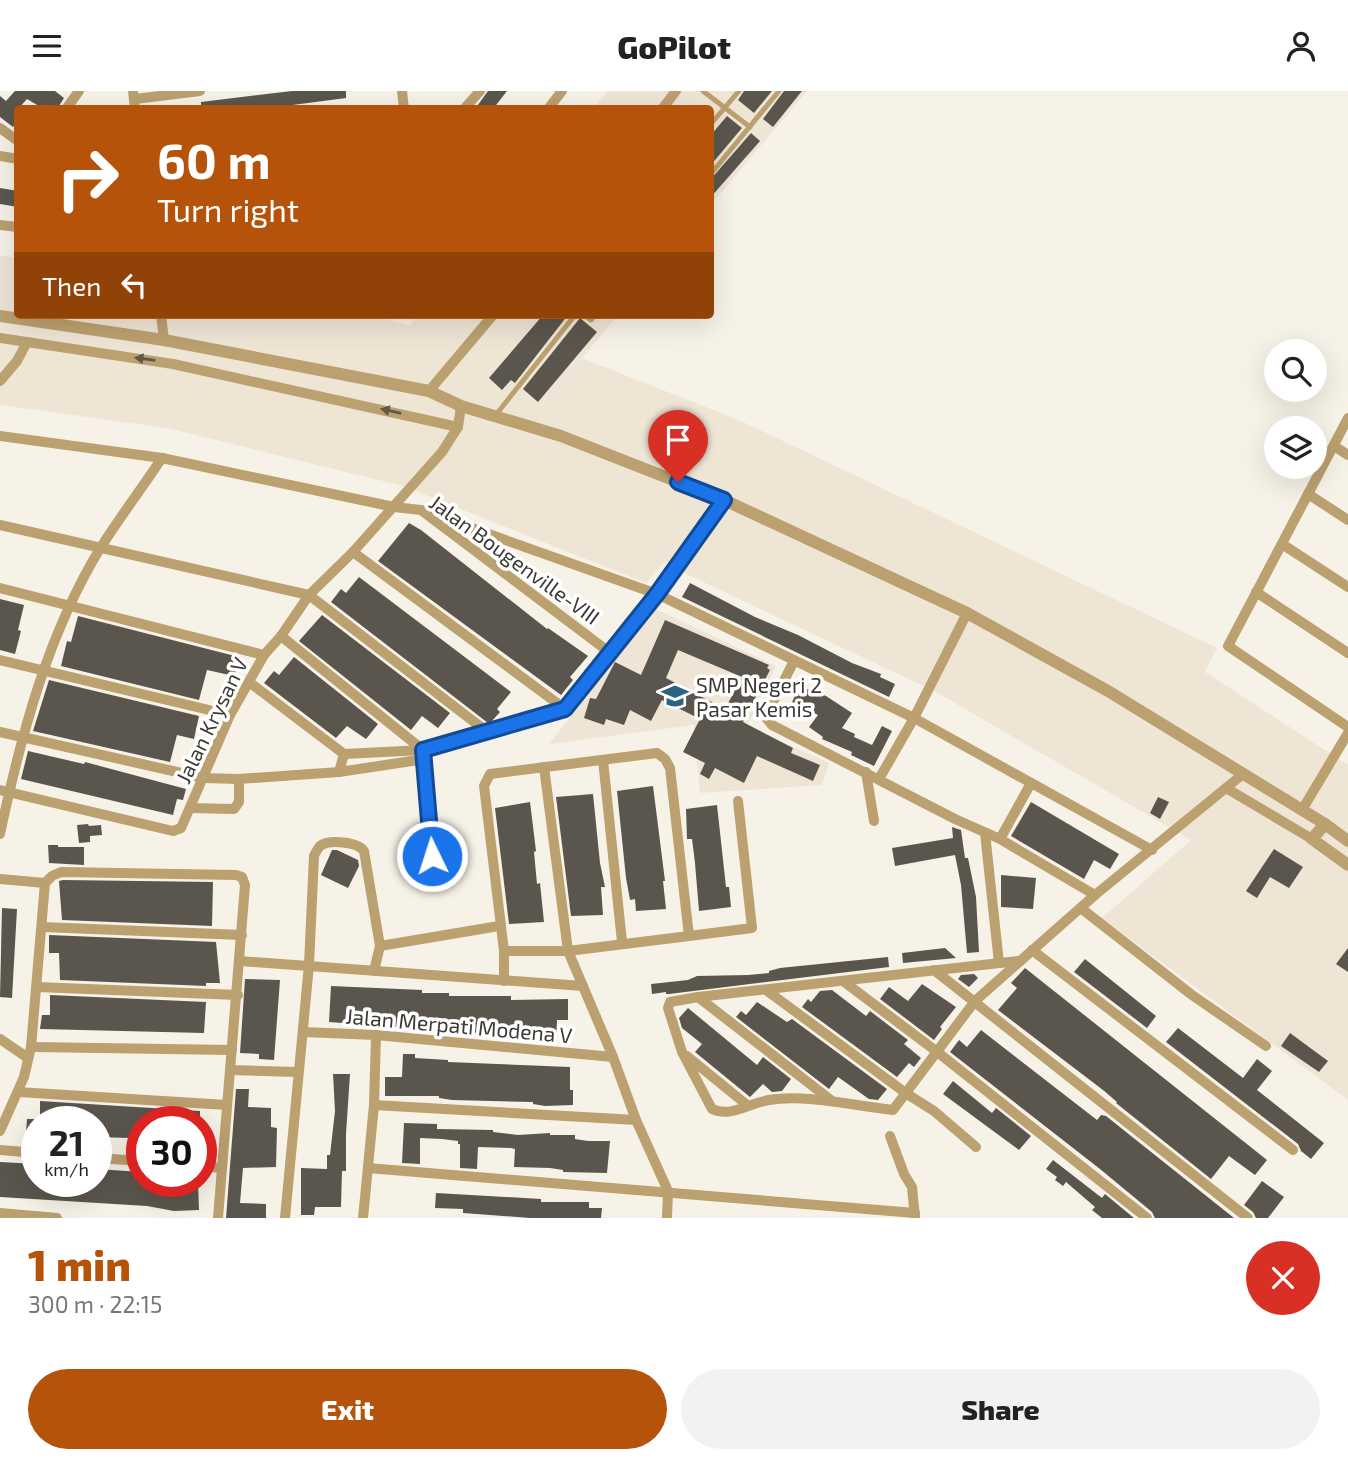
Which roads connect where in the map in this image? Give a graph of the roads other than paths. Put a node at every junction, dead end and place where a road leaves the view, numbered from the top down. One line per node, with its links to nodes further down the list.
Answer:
1 (200, 91): 8 (street)
2 (480, 91): 9 (street)
3 (562, 91): 10 (street)
4 (676, 91): 11 (street)
5 (703, 91): 12 (lane)
6 (738, 91): 12 (lane)
7 (779, 91): 14 (lane)
8 (134, 99)
9 (468, 105)
10 (551, 105)
11 (665, 105)
12 (725, 107): 13 (lane); 14 (lane)
13 (714, 120)
14 (750, 127): 15 (lane)
15 (714, 170)
16 (20, 319): 21 (street)
17 (162, 319): 21 (street)
18 (489, 319): 25 (street)
19 (572, 319): 27 (lane)
20 (0, 338): 22 (street)
21 (169, 341): 23 (street); 25 (street)
22 (27, 342): 23 (street, one-way to 22); 24 (street)
23 (173, 364): 29 (street, one-way to 23)
24 (0, 381)
25 (429, 391): 26 (street)
26 (461, 406): 27 (street); 29 (street)
27 (495, 416): 35 (street)
28 (1348, 418): 31 (street)
29 (458, 426): 36 (street, Jalan Krysan V)
30 (0, 436): 33 (street, Jalan Bougenville-VIII)
31 (1334, 446): 32 (street); 34 (street)
32 (1348, 455)
33 (162, 458): 36 (street, Jalan Bougenville-VIII); 41 (street)
34 (1308, 494): 38 (street); 40 (street)
35 (724, 500): 46 (street); 49 (street)
36 (394, 507): 37 (street, Jalan Bougenville-VIII); 42 (street, Jalan Krysan V)
37 (421, 510): 46 (street); 51 (street, Jalan Bougenville-VIII)
38 (1348, 520)
39 (0, 525): 41 (street)
40 (1282, 544): 43 (street); 45 (street)
41 (100, 548): 47 (street); 48 (street)
42 (353, 552): 47 (street, Jalan Krysan V); 58 (street)
43 (1348, 587)
44 (0, 588): 48 (street)
45 (1256, 592): 52 (street); 61 (street)
46 (657, 594): 51 (street); 55 (street)
47 (309, 595): 50 (street, Jalan Krysan V); 62 (street)
48 (71, 605): 53 (street); 56 (street)
49 (967, 613): 60 (street); 72 (street)
50 (281, 636): 53 (street, Jalan Krysan V); 67 (street)
51 (609, 652): 58 (street)
52 (1348, 653)
53 (264, 655): 57 (street, Jalan Krysan V)
54 (0, 660): 56 (street)
55 (794, 661): 60 (street); 71 (street)
56 (43, 671): 59 (street); 65 (street)
57 (249, 682): 59 (street, Jalan Krysan V); 66 (street)
58 (565, 709): 62 (street)
59 (230, 715): 73 (street, Jalan Krysan V)
60 (914, 718): 75 (street); 76 (street)
61 (1348, 727)
62 (486, 731): 67 (street)
63 (0, 732): 65 (street)
64 (1348, 733): 81 (street)
65 (24, 737): 73 (street); 78 (street)
66 (344, 754): 67 (street); 70 (street)
67 (424, 755): 70 (street); 90 (street)
68 (603, 760): 69 (street); 99 (street); 100 (street)
69 (544, 767): 96 (street); 104 (street)
70 (339, 772): 74 (street)
71 (866, 772): 75 (street); 82 (street)
72 (1243, 774): 77 (street); 81 (street)
73 (204, 778): 74 (street); 80 (street, Jalan Krysan V)
74 (239, 779): 80 (street)
75 (880, 779): 84 (street)
76 (1031, 783): 86 (street); 89 (street)
77 (1227, 788): 87 (street); 89 (street)
78 (4, 791): 80 (street, Jalan Krysan V); 85 (street)
79 (738, 801): 99 (street)
80 (190, 808)
81 (1302, 810): 83 (street)
82 (874, 821)
83 (1325, 824): 87 (street); 88 (street)
84 (985, 833): 86 (street); 107 (street)
85 (0, 834)
86 (1000, 839): 94 (street)
87 (1312, 839): 91 (street)
88 (1348, 841)
89 (1152, 850): 94 (street)
90 (432, 856)
91 (1348, 865)
92 (0, 879): 93 (street)
93 (45, 883): 97 (street); 98 (street)
94 (1095, 895): 95 (street)
95 (1082, 909): 102 (street); 122 (street)
96 (499, 926): 101 (street); 103 (street)
97 (42, 927): 98 (street); 114 (street)
98 (242, 935): 105 (street)
99 (689, 936): 100 (street)
100 (622, 942): 104 (street)
101 (380, 946): 108 (street); 110 (street)
102 (1032, 950): 106 (street); 142 (street)
103 (504, 951): 104 (street); 111 (street)
104 (568, 951): 113 (street)
105 (240, 961): 108 (street); 116 (street)
106 (1018, 961): 107 (street); 118 (street)
107 (999, 963): 109 (street)
108 (309, 965): 110 (street); 119 (street)
109 (934, 970): 112 (street); 118 (street)
110 (374, 971): 111 (street)
111 (503, 981): 113 (street)
112 (843, 981): 115 (street); 125 (street)
113 (583, 986): 127 (street)
114 (37, 987): 116 (street); 123 (street)
115 (765, 990): 117 (street); 132 (street)
116 (238, 995): 124 (street)
117 (698, 997): 126 (street); 133 (street)
118 (975, 1001): 125 (street); 156 (street)
119 (303, 1032): 120 (street, Jalan Merpati Modena V); 130 (street)
120 (376, 1035): 127 (street, Jalan Merpati Modena V); 135 (street)
121 (0, 1039): 128 (street)
122 (1266, 1046)
123 (31, 1047): 124 (street); 128 (street)
124 (232, 1050): 129 (street)
125 (936, 1051): 132 (street); 155 (street)
126 (682, 1052): 136 (street); 136 (street)
127 (612, 1057): 137 (street)
128 (28, 1059): 131 (street)
129 (230, 1070): 130 (street); 134 (street)
130 (298, 1072): 152 (street)
131 (18, 1092): 134 (street); 138 (street)
132 (907, 1094): 133 (street); 140 (street)
133 (834, 1103): 136 (street)
134 (227, 1105): 145 (street)
135 (374, 1105): 137 (street); 146 (street)
136 (747, 1105)
137 (636, 1121): 147 (street)
138 (0, 1131)
139 (890, 1136): 149 (street)
140 (976, 1147)
141 (0, 1150): 143 (street)
142 (1293, 1150)
143 (21, 1152)
144 (217, 1168): 145 (street)
145 (222, 1168): 151 (street)
146 (368, 1168): 147 (street); 153 (street)
147 (668, 1191): 149 (street); 154 (street)
148 (0, 1213): 150 (street)
149 (915, 1215)
150 (57, 1218)
151 (218, 1218)
152 (285, 1218)
153 (363, 1218)
154 (667, 1218)
155 (1147, 1218)
156 (1248, 1218)

